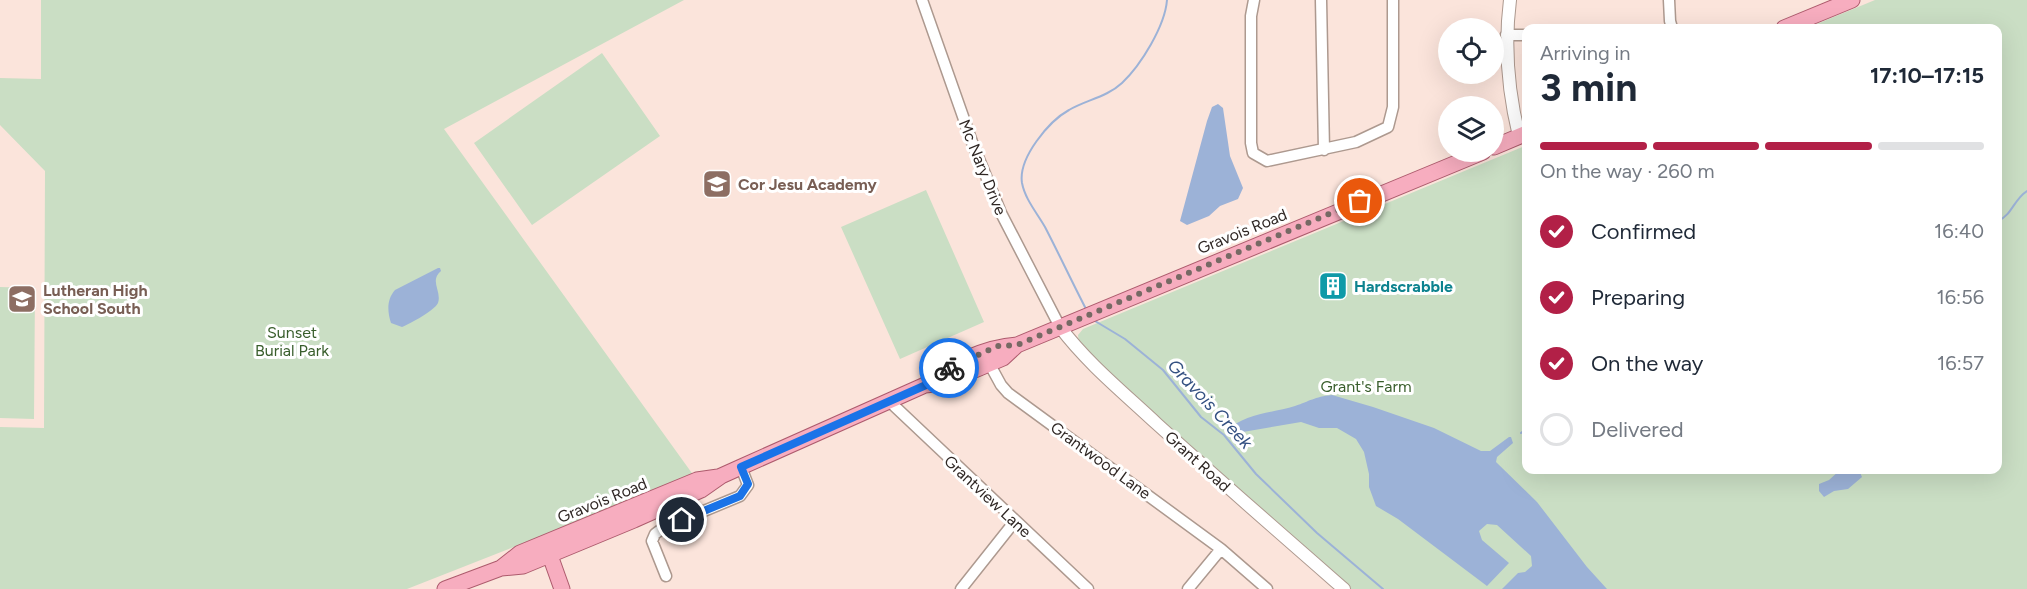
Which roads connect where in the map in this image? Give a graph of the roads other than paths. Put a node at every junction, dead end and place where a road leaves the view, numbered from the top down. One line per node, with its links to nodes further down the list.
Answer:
1 (922, 0): 17 (street, Mc Nary Drive)
2 (1254, 0): 15 (street)
3 (1321, 0): 15 (street)
4 (1393, 0): 15 (street)
5 (1510, 0): 10 (street)
6 (1669, 0): 8 (street)
7 (1852, 0): 9 (main road)
8 (1671, 24)
9 (1794, 24)
10 (1506, 35): 11 (street); 12 (street)
11 (1522, 35)
12 (1522, 131)
13 (1522, 135): 14 (main road)
14 (1504, 143)
15 (1324, 150)
16 (1459, 162): 17 (main road, Gravois Road)
17 (1060, 327): 18 (main road, Gravois Road); 35 (street, Grant Road)
18 (1017, 345): 19 (main road, Gravois Road); 20 (main road, Gravois Road)
19 (989, 363): 20 (main road, Gravois Road); 27 (street, Grantwood Lane)
20 (926, 385): 21 (main road, Gravois Road)
21 (889, 401): 22 (main road, Gravois Road); 24 (street, Grantview Lane)
22 (741, 467): 23 (main road, Gravois Road); 28 (street)
23 (721, 476): 25 (main road, Gravois Road); 26 (main road, Gravois Road)
24 (1015, 521): 31 (street); 32 (street, Grantview Lane)
25 (570, 547): 26 (main road, Gravois Road); 29 (main road)
26 (548, 549): 29 (main road); 30 (main road, Gravois Road)
27 (1221, 549): 33 (street); 34 (street, Grantwood Lane)
28 (666, 576)
29 (560, 584)
30 (445, 589)
31 (961, 589)
32 (1088, 589)
33 (1188, 589)
34 (1267, 589)
35 (1344, 589)

